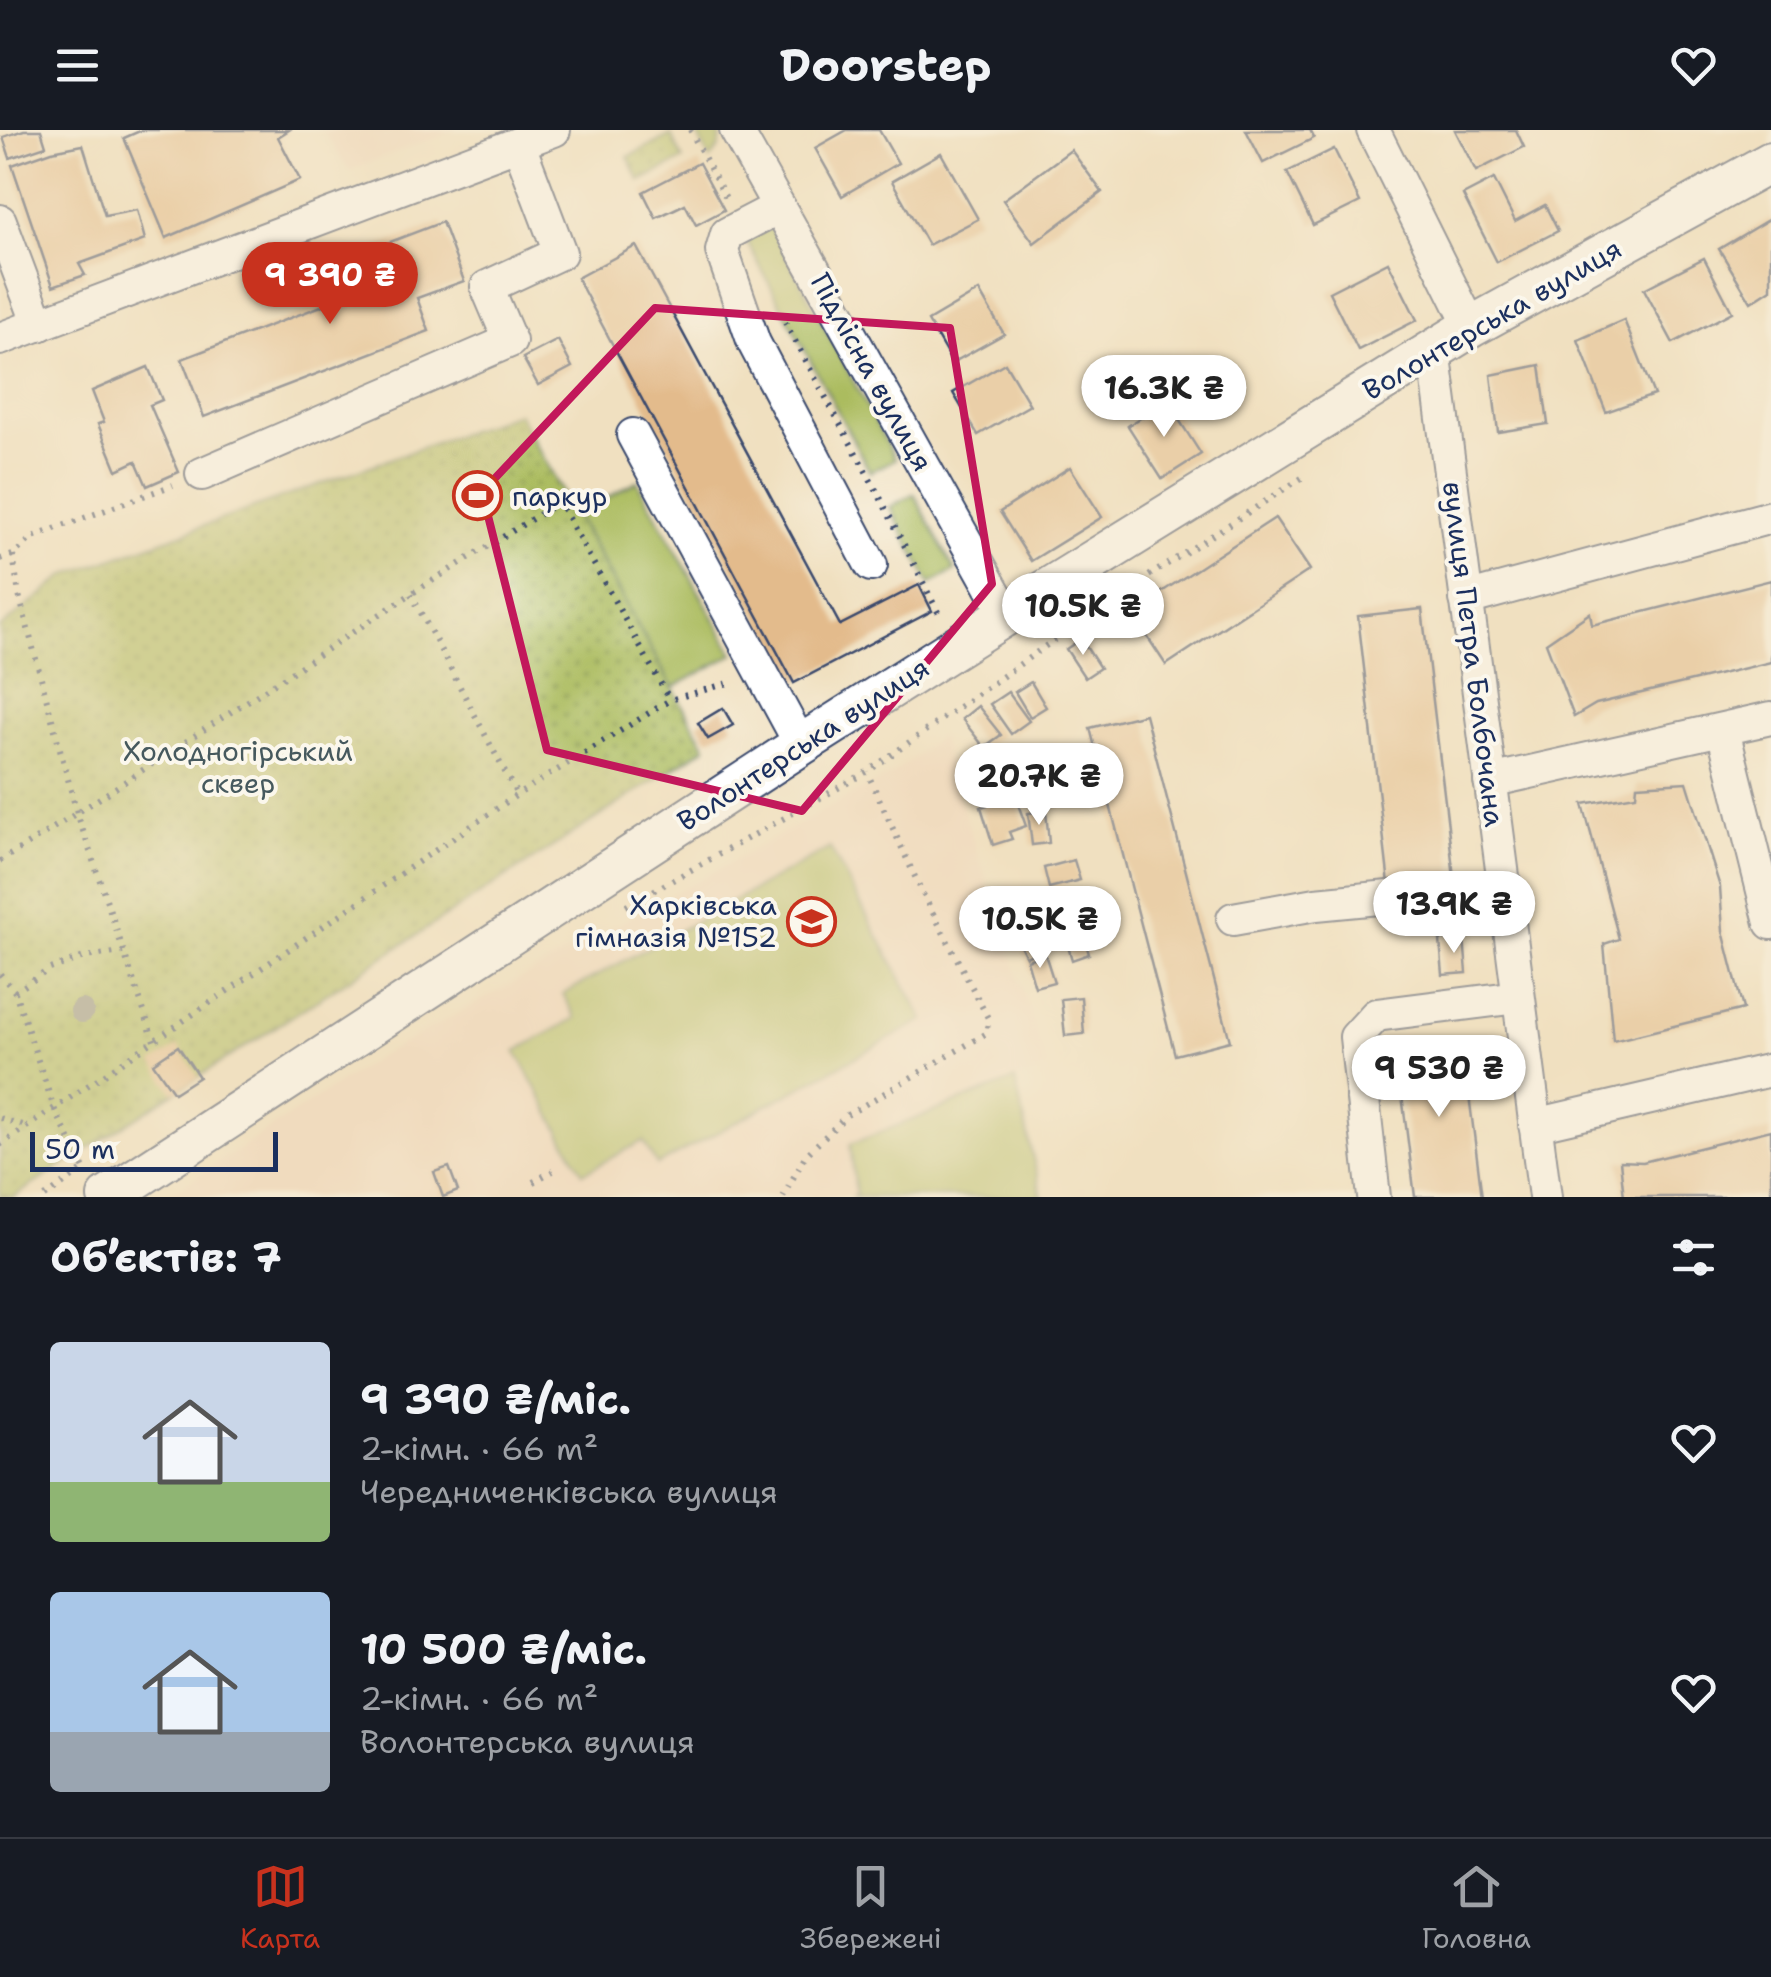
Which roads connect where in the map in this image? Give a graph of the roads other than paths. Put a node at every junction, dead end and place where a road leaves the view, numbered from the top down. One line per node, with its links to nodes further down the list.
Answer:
1 (554, 130): 4 (street)
2 (736, 130): 6 (street, Підлісна вулиця)
3 (1373, 130): 9 (street)
4 (519, 144): 8 (street); 13 (street)
5 (1771, 162): 9 (main road, Волонтерська вулиця)
6 (780, 207): 15 (street); 17 (street, Підлісна вулиця)
7 (0, 221): 8 (street)
8 (39, 325): 10 (street)
9 (1471, 327): 11 (main road, Волонтерська вулиця)
10 (0, 340)
11 (1434, 350): 16 (street, вулиця Петра Болбочана); 17 (main road, Волонтерська вулиця)
12 (633, 436): 20 (street)
13 (202, 474)
14 (1771, 516): 16 (street)
15 (871, 565)
16 (1466, 599): 21 (street, вулиця Петра Болбочана)
17 (1008, 614): 20 (main road, Волонтерська вулиця)
18 (1771, 718): 19 (street)
19 (1723, 730): 21 (street); 24 (street)
20 (801, 744): 28 (main road, Волонтерська вулиця)
21 (1490, 781): 22 (street, вулиця Петра Болбочана)
22 (1504, 886): 23 (street); 25 (street, вулиця Петра Болбочана)
23 (1234, 919)
24 (1771, 923)
25 (1518, 997): 27 (street, вулиця Петра Болбочана); 29 (street)
26 (1771, 1070): 27 (street)
27 (1536, 1125): 30 (street, вулиця Петра Болбочана)
28 (96, 1183)
29 (1374, 1197)
30 (1545, 1197)

